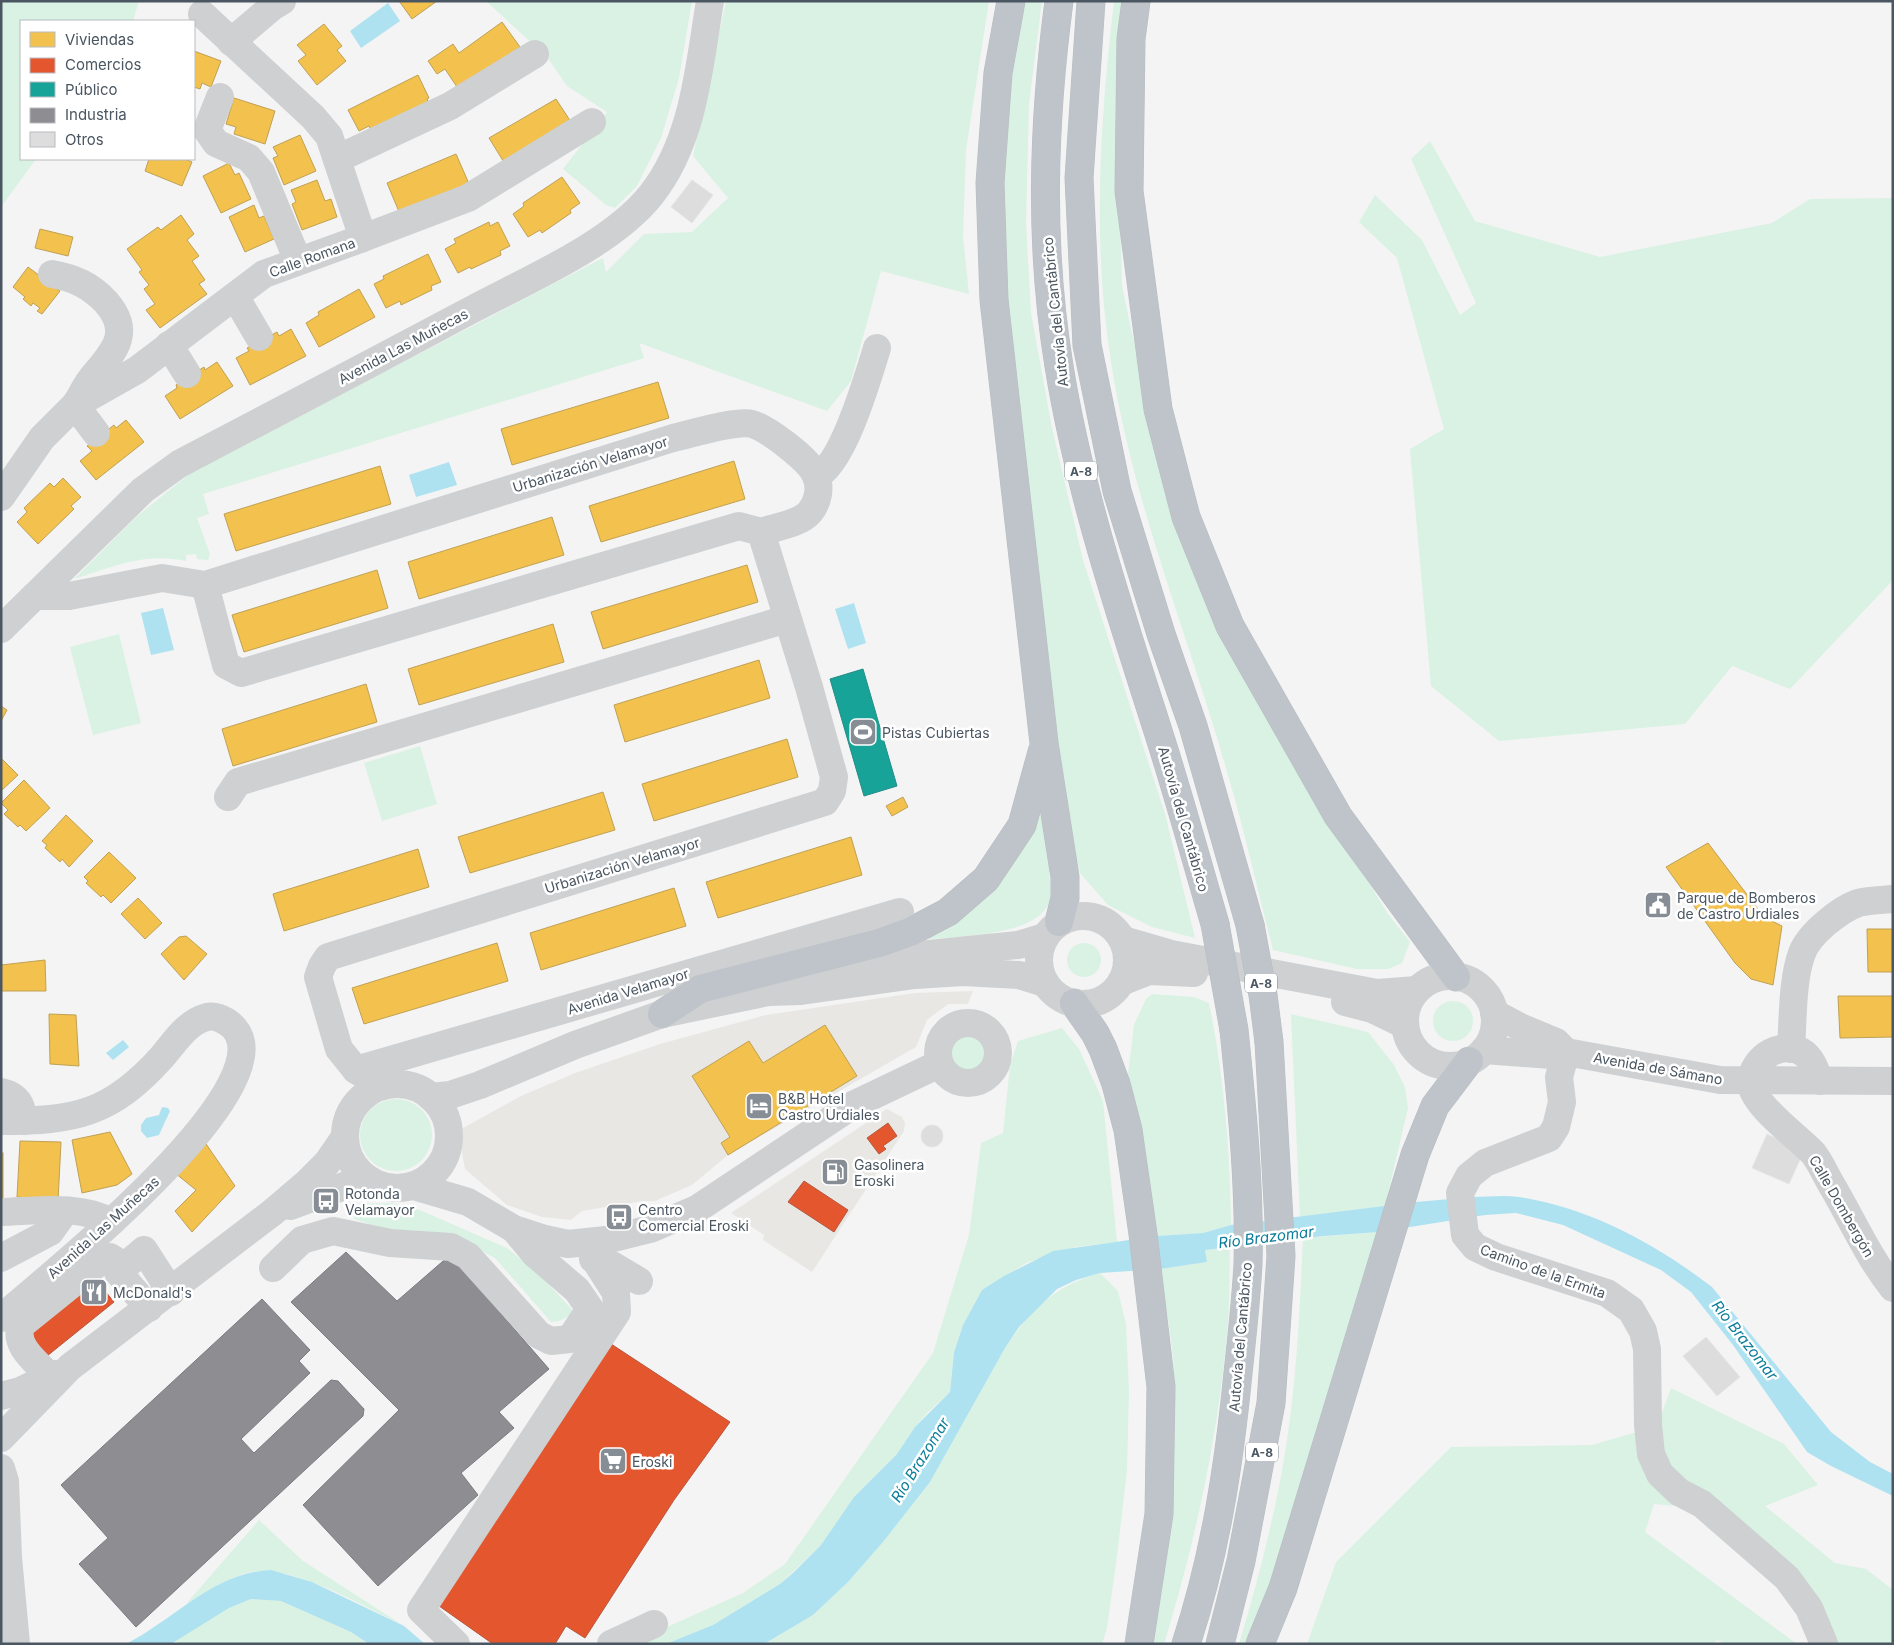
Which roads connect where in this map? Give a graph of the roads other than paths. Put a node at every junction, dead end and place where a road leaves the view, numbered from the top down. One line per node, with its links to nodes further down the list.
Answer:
1 (282, 1): 8 (street)
2 (710, 1): 27 (street, Avenida Las Muñecas)
3 (1011, 1): 30 (highway)
4 (1059, 1): 92 (highway, Autovía del Cantábrico / A-8, bridge)
5 (1091, 1): 93 (highway, Autovía del Cantábrico / A-8, bridge)
6 (1136, 1): 36 (highway)
7 (202, 14): 8 (street, Calle Romana)
8 (231, 42): 12 (street, Calle Romana)
9 (535, 54): 12 (street)
10 (220, 97): 14 (street)
11 (592, 122): 13 (street)
12 (337, 159): 13 (street, Calle Romana)
13 (363, 238): 14 (street, Calle Romana)
14 (298, 261): 16 (street, Calle Romana)
15 (52, 274): 21 (street)
16 (235, 296): 17 (street); 18 (street, Calle Romana)
17 (259, 337)
18 (169, 345): 20 (street); 21 (street, Calle Romana)
19 (878, 348): 23 (street)
20 (187, 374)
21 (75, 405): 22 (street); 24 (street, Calle Romana)
22 (96, 433)
23 (816, 476): 25 (street); 26 (street, Urbanización Velamayor)
24 (1, 497)
25 (761, 532): 26 (street); 29 (street, Urbanización Velamayor)
26 (205, 585): 27 (street, Urbanización Velamayor)
27 (35, 596): 28 (street, Avenida Las Muñecas)
28 (5, 615)
29 (787, 618): 31 (street); 45 (street, Urbanización Velamayor)
30 (1044, 743): 34 (highway); 43 (highway)
31 (228, 797)
32 (1893, 899): 46 (street)
33 (900, 912): 50 (street, Avenida Velamayor)
34 (1052, 930): 35 (street); 38 (street); 40 (street)
35 (1123, 940): 37 (street); 39 (street)
36 (1456, 976): 39 (street); 42 (street)
37 (1121, 982): 41 (street); 44 (street)
38 (1045, 983): 40 (street); 41 (street)
39 (1417, 990): 44 (street)
40 (768, 992): 43 (street)
41 (1074, 1003): 91 (highway)
42 (1494, 1013): 47 (street, Avenida de Sámano); 48 (street)
43 (662, 1014): 54 (street)
44 (1405, 1025): 48 (street)
45 (339, 1049): 50 (street, Urbanización Velamayor); 58 (street, Urbanización Velamayor)
46 (1791, 1049): 51 (street); 53 (street)
47 (1566, 1052): 48 (street, Avenida de Sámano); 53 (street, Avenida de Sámano); 95 (street, Camino de la Ermita)
48 (1476, 1056): 94 (highway)
49 (939, 1064): 71 (street)
50 (356, 1070): 55 (street, Urbanización Velamayor)
51 (1820, 1081): 52 (street, Avenida de Sámano); 53 (street, Avenida de Sámano)
52 (1893, 1081)
53 (1751, 1082): 77 (street, Calle Dombergón)
54 (480, 1084): 57 (street); 60 (street)
55 (383, 1086): 57 (street); 58 (street)
56 (1, 1092): 59 (street)
57 (431, 1097): 60 (street)
58 (352, 1110): 61 (street)
59 (13, 1121): 69 (street, Avenida Las Muñecas)
60 (448, 1125): 62 (street)
61 (345, 1137): 63 (street); 68 (street)
62 (441, 1165): 64 (street); 65 (street)
63 (370, 1180): 64 (street); 68 (street)
64 (414, 1186): 65 (street)
65 (468, 1202): 70 (street)
66 (65, 1211): 67 (street); 69 (street); 72 (street)
67 (1, 1212)
68 (273, 1212): 79 (street)
69 (111, 1222): 81 (street, Avenida Las Muñecas)
70 (514, 1229): 71 (street); 78 (street)
71 (568, 1244): 73 (street); 78 (street)
72 (1, 1258)
73 (595, 1260): 76 (street); 89 (street)
74 (124, 1266): 79 (street); 80 (street); 82 (street)
75 (273, 1268): 78 (street)
76 (639, 1281)
77 (1893, 1288)
78 (577, 1290)
79 (170, 1292): 80 (street)
80 (149, 1308): 82 (street)
81 (1, 1318)
82 (60, 1372): 83 (street); 84 (street)
83 (1, 1396)
84 (1, 1438)
85 (1, 1468): 86 (street)
86 (5, 1548): 88 (street)
87 (654, 1624): 90 (street)
88 (16, 1644)
89 (456, 1644)
90 (611, 1644)
91 (1138, 1644)
92 (1186, 1644)
93 (1220, 1644)
94 (1260, 1644)
95 (1824, 1644)

